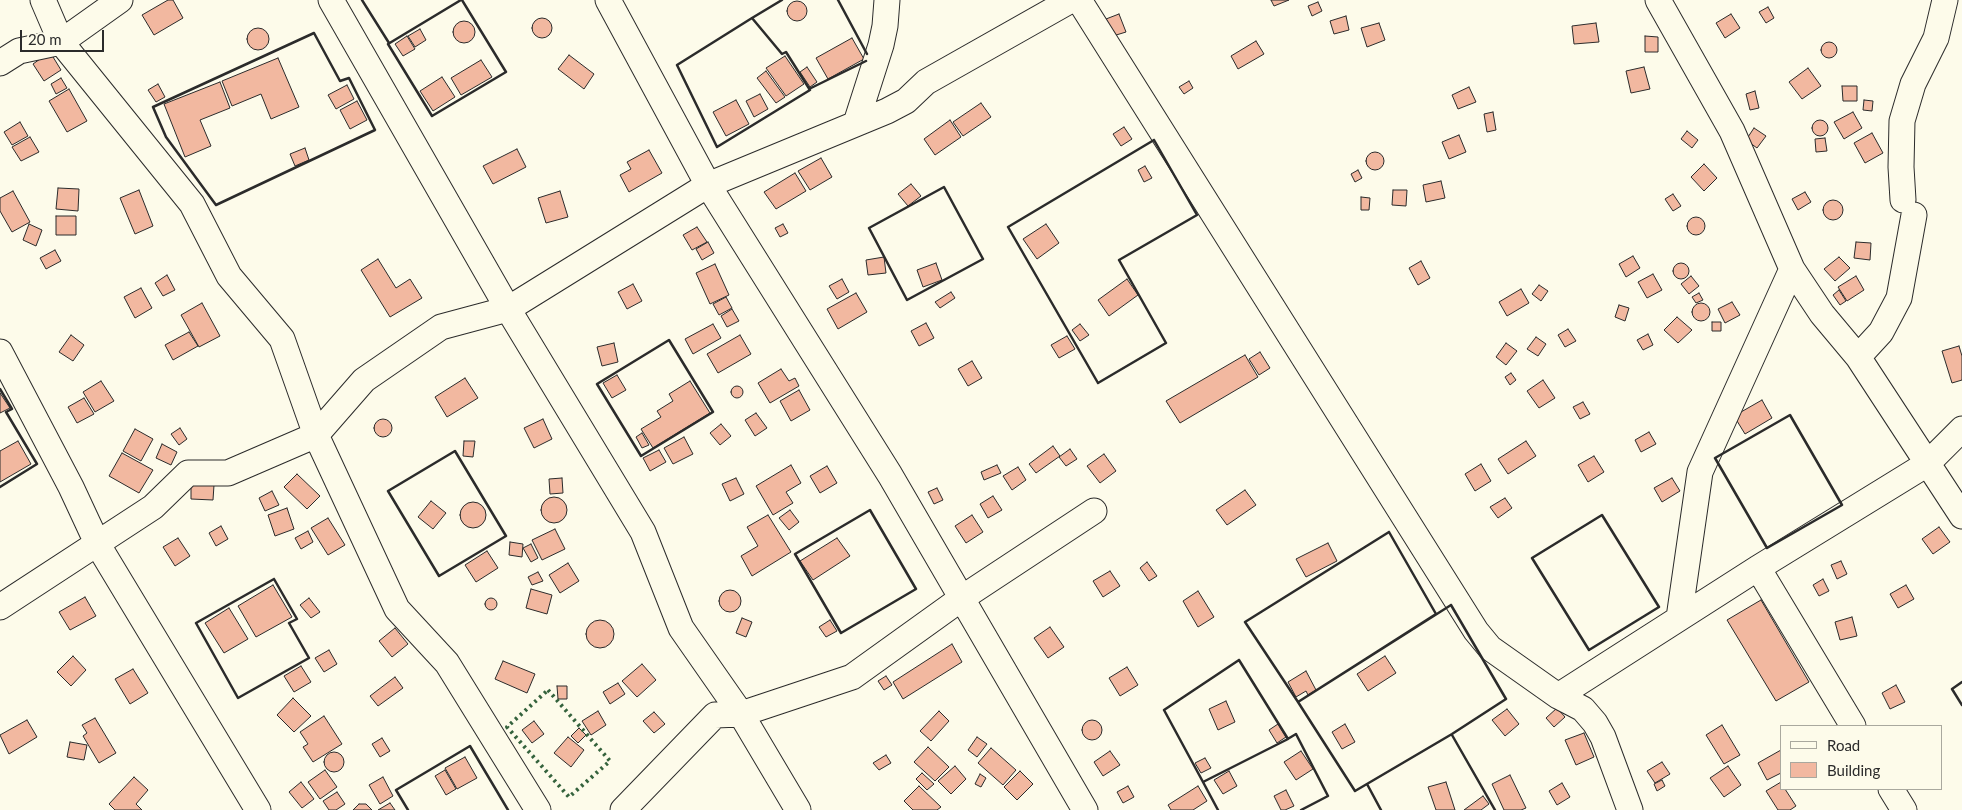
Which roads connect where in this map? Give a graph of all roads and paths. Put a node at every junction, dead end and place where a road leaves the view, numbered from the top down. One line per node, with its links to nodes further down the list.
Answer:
1 (43, 0): 10 (street)
2 (120, 0): 10 (street)
3 (331, 0): 15 (street)
4 (608, 0): 13 (street)
5 (887, 0): 12 (street)
6 (1071, 0): 12 (street)
7 (1079, 0): 28 (street)
8 (1658, 0): 14 (street)
9 (1945, 0): 17 (street)
10 (61, 42): 11 (street); 19 (street)
11 (0, 63)
12 (856, 123): 13 (street)
13 (708, 185): 15 (street); 25 (street)
14 (1792, 269): 17 (street); 27 (street)
15 (508, 309): 19 (street); 29 (street)
16 (0, 352): 23 (street)
17 (1858, 356): 20 (street)
18 (1962, 429): 20 (street)
19 (316, 435): 23 (street); 34 (street)
20 (1927, 464): 22 (street); 24 (street)
21 (1094, 511): 25 (street)
22 (1962, 516)
23 (98, 545): 26 (street); 33 (street)
24 (1758, 568): 27 (street); 30 (street)
25 (962, 598): 29 (street); 37 (street)
26 (0, 607)
27 (1680, 618): 28 (street)
28 (1558, 696): 32 (street)
29 (741, 714): 35 (street); 36 (street)
30 (1852, 725)
31 (1892, 790): 38 (street)
32 (1626, 808)
33 (258, 810)
34 (538, 810)
35 (623, 810)
36 (798, 810)
37 (1086, 810)
38 (1904, 810)

